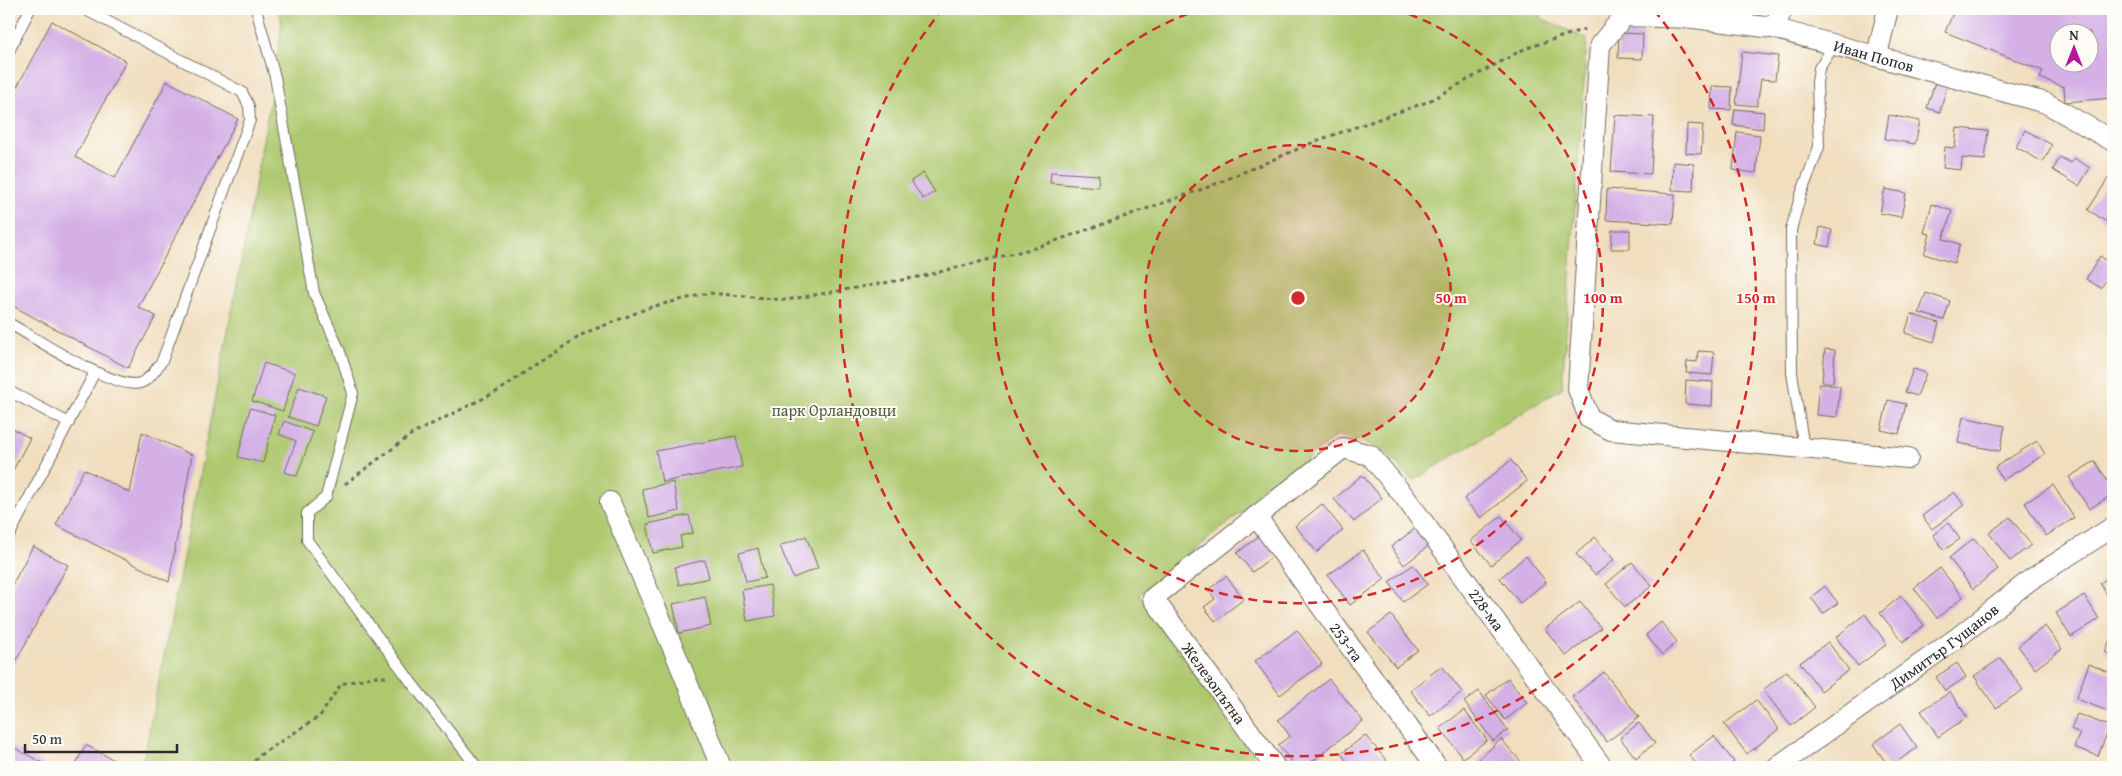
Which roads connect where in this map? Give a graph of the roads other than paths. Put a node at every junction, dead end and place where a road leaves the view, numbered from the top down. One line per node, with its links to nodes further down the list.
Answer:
1 (30, 9): 8 (lane)
2 (84, 9): 12 (lane)
3 (256, 9): 21 (lane)
4 (1783, 9): 6 (street)
5 (1888, 9): 9 (street)
6 (1773, 28): 7 (street, Иван Попов); 15 (street, Иван Попов)
7 (1835, 44): 9 (street, Иван Попов); 15 (lane)
8 (9, 51)
9 (1877, 55): 10 (street, Иван Попов)
10 (2113, 141)
11 (9, 323): 12 (lane)
12 (95, 372): 14 (lane)
13 (9, 391): 14 (lane)
14 (70, 423): 20 (lane)
15 (1804, 448): 16 (street)
16 (1908, 458)
17 (610, 502): 22 (street)
18 (1256, 516): 23 (street, Железопътна); 24 (street, 253-та); 25 (street, 228-ма)
19 (2113, 527): 26 (street, Димитър Гущанов)
20 (9, 536)
21 (477, 767)
22 (721, 767)
23 (1275, 767)
24 (1437, 767)
25 (1602, 767)
26 (1777, 767)

